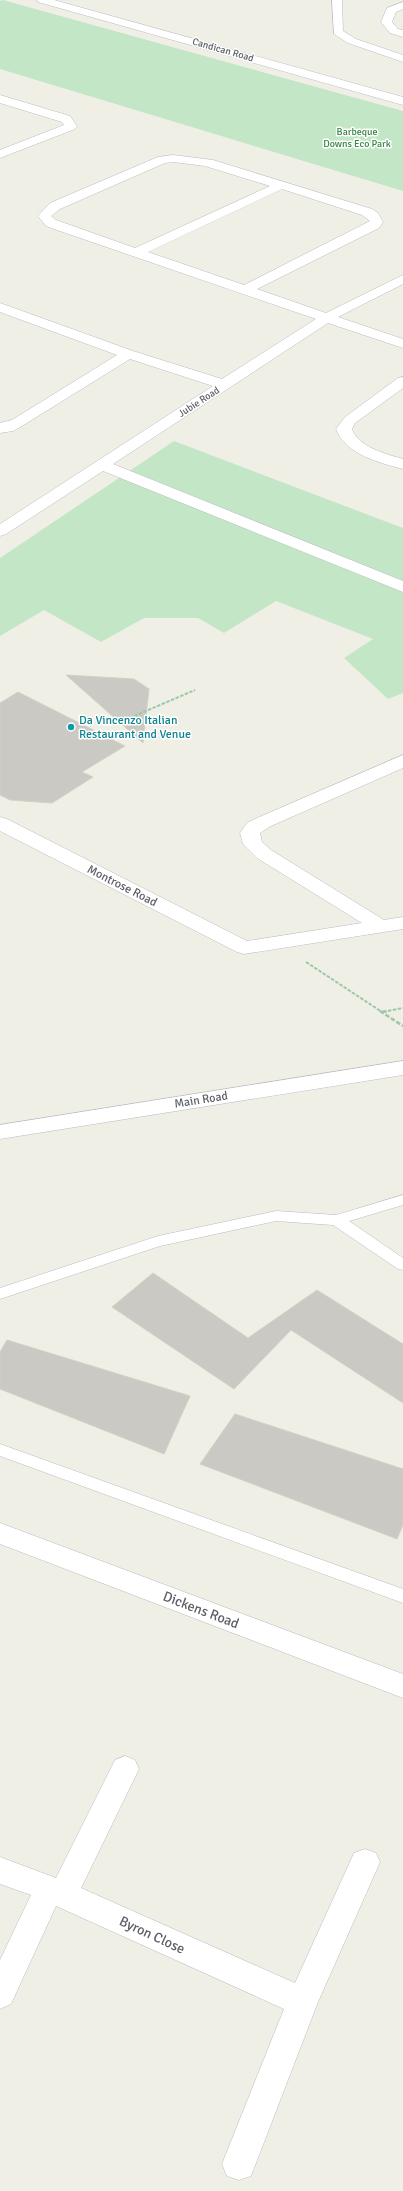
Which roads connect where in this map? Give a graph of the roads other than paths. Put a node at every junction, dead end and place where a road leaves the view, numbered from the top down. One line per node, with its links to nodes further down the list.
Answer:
1 (42, 0): 8 (street, Candican Road)
2 (338, 0): 5 (street)
3 (403, 5): 4 (street)
4 (402, 34): 5 (street)
5 (364, 46): 6 (street)
6 (403, 59)
7 (403, 88): 8 (street)
8 (386, 96): 10 (street, Candican Road)
9 (0, 99): 11 (street)
10 (403, 101)
11 (0, 154)
12 (281, 185): 13 (street); 13 (street); 15 (street)
13 (137, 252): 15 (street)
14 (403, 279): 17 (street, Jubie Road)
15 (247, 289): 17 (street)
16 (0, 306): 19 (street)
17 (328, 317): 18 (street); 21 (street, Jubie Road)
18 (403, 344)
19 (128, 354): 21 (street); 22 (street)
20 (403, 381): 23 (street)
21 (225, 385): 24 (street, Jubie Road)
22 (0, 428)
23 (403, 464)
24 (102, 465): 25 (street, Jubie Road); 26 (street)
25 (0, 531)
26 (402, 587)
27 (403, 761): 30 (street)
28 (5, 831): 30 (street, Montrose Road)
29 (403, 923): 30 (street)
30 (380, 926)
31 (403, 1068): 32 (street, Main Road)
32 (0, 1132)
33 (403, 1200): 34 (lane)
34 (336, 1220): 35 (lane); 36 (lane)
35 (403, 1265)
36 (0, 1294)
37 (0, 1450): 39 (lane)
38 (0, 1532): 40 (street, Dickens Road)
39 (403, 1596)
40 (403, 1686)
41 (125, 1769): 44 (street)
42 (365, 1862): 46 (street)
43 (0, 1870): 44 (street, Byron Close)
44 (56, 1892): 45 (street); 46 (street, Byron Close)
45 (0, 1994)
46 (302, 2002): 47 (street)
47 (239, 2164)

